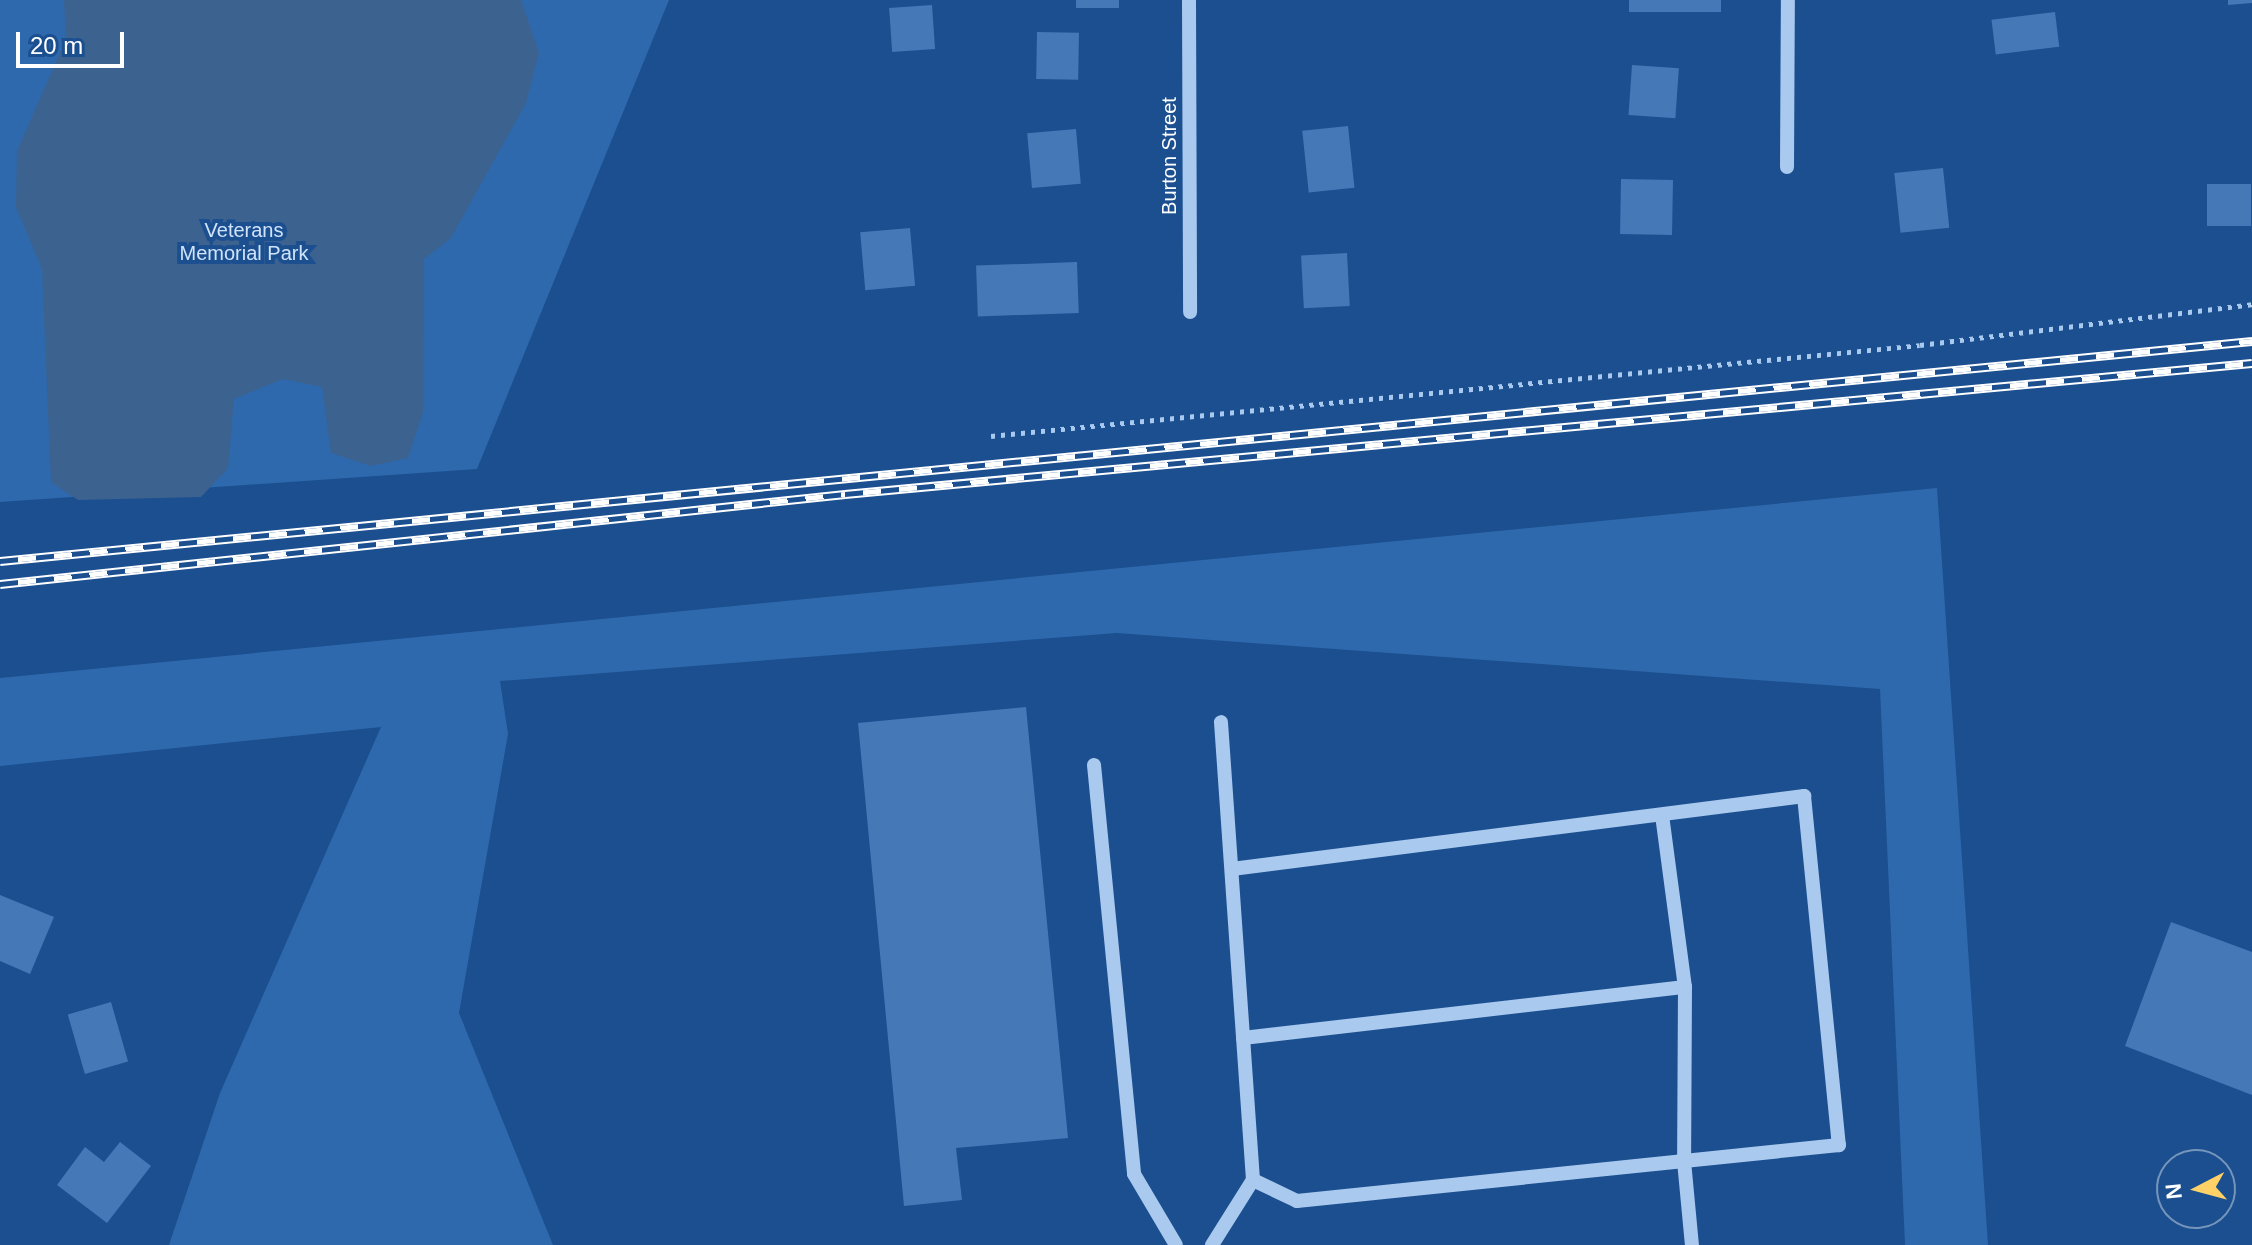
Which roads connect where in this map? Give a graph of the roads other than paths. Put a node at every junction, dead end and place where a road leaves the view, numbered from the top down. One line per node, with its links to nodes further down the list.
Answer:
1 (1189, 0): 4 (street, Burton Street)
2 (1788, 0): 3 (street)
3 (1787, 167)
4 (1190, 312)
5 (1221, 722): 8 (street)
6 (1094, 765): 13 (street)
7 (1662, 815): 8 (street); 9 (street); 11 (street)
8 (1232, 869): 10 (street)
9 (1685, 987): 10 (street); 11 (street)
10 (1243, 1038): 12 (street)
11 (1684, 1161): 12 (street); 15 (street)
12 (1253, 1180): 14 (street)
13 (1176, 1245)
14 (1212, 1245)
15 (1692, 1245)

